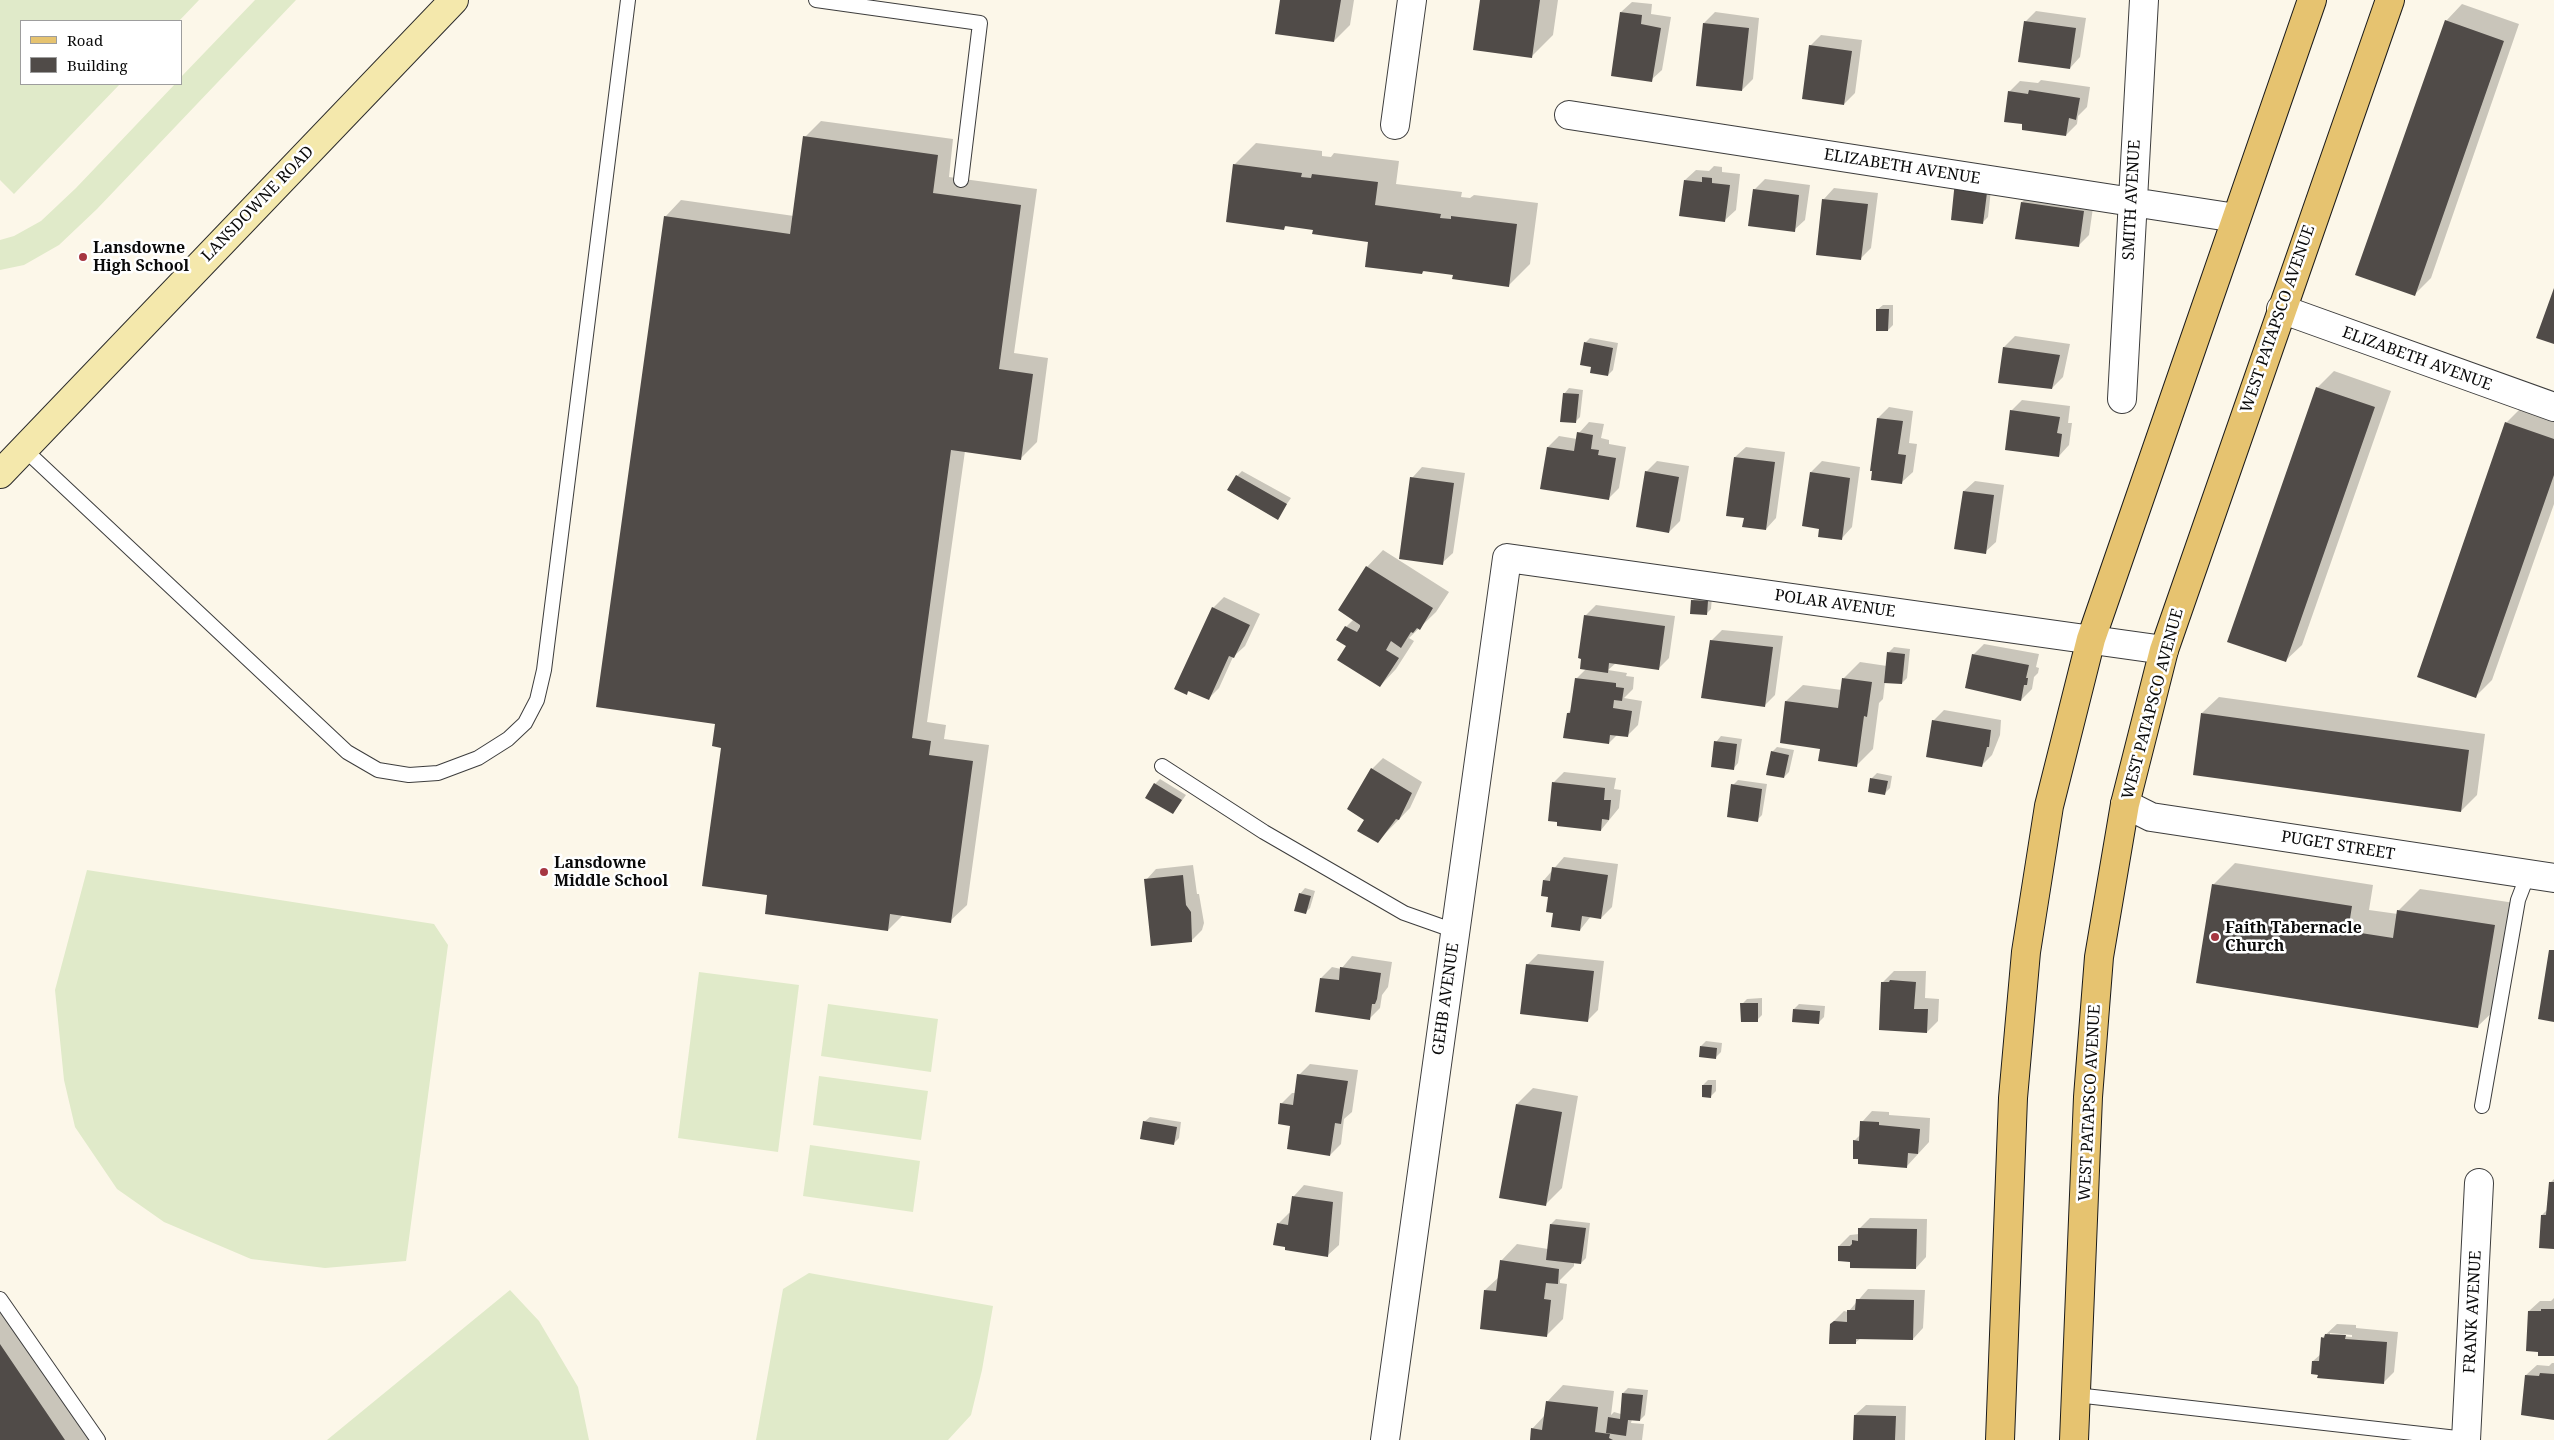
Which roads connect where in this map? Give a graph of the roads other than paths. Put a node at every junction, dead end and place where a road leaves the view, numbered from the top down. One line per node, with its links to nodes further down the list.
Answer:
1 (454, 0): 16 (street, LANSDOWNE ROAD)
2 (628, 0): 16 (lane)
3 (816, 0): 10 (lane)
4 (1412, 0): 9 (street)
5 (2144, 0): 11 (street, SMITH AVENUE)
6 (2312, 0): 12 (main road)
7 (2390, 0): 13 (main road, WEST PATAPSCO AVENUE)
8 (1569, 115): 11 (street, ELIZABETH AVENUE)
9 (1395, 125)
10 (961, 180)
11 (2132, 202): 12 (street, ELIZABETH AVENUE); 14 (street, SMITH AVENUE)
12 (2236, 218): 19 (main road)
13 (2281, 309): 15 (street, ELIZABETH AVENUE); 20 (main road, WEST PATAPSCO AVENUE)
14 (2122, 399)
15 (2554, 407)
16 (24, 449): 17 (street, LANSDOWNE ROAD)
17 (0, 474)
18 (1507, 558): 19 (street, POLAR AVENUE); 24 (street, GEHB AVENUE)
19 (2091, 640): 20 (street, POLAR AVENUE); 31 (main road)
20 (2164, 650): 22 (main road, WEST PATAPSCO AVENUE)
21 (1162, 766): 24 (lane)
22 (2125, 804): 23 (street, PUGET STREET); 28 (main road, WEST PATAPSCO AVENUE)
23 (2541, 876): 25 (lane)
24 (1455, 931): 30 (street, GEHB AVENUE)
25 (2482, 1106)
26 (2479, 1183): 33 (street, FRANK AVENUE)
27 (0, 1299): 29 (lane)
28 (2076, 1395): 32 (main road, WEST PATAPSCO AVENUE); 33 (lane)
29 (98, 1440)
30 (1385, 1440)
31 (2000, 1440)
32 (2074, 1440)
33 (2466, 1440)

